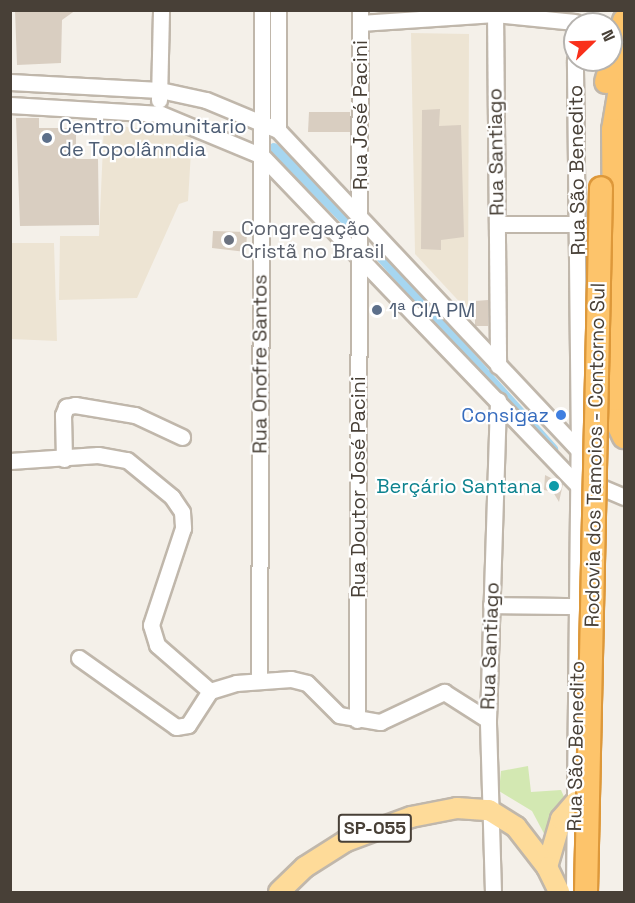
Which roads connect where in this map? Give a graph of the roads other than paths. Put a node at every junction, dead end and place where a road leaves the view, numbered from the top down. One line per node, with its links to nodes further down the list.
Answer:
1 (152, 10): 9 (street)
2 (161, 10): 9 (street)
3 (262, 10): 16 (street, Rua Onofre Santos)
4 (278, 10): 17 (street)
5 (495, 12): 6 (street); 7 (street); 20 (street, Rua Santiago)
6 (360, 17): 19 (street, Rua José Pacini)
7 (563, 18)
8 (624, 21): 46 (highway, Rodovia dos Tamoios - Contorno Sul, bridge)
9 (161, 29): 13 (street)
10 (624, 65): 26 (highway, Rodovia dos Tamoios - Contorno Sul)
11 (575, 72): 21 (street, Rua São Benedito)
12 (10, 81): 13 (street)
13 (160, 90): 15 (street); 16 (street)
14 (10, 105): 15 (street)
15 (159, 114): 18 (street)
16 (262, 121): 17 (street); 18 (street, Rua Onofre Santos)
17 (279, 130): 19 (street)
18 (262, 156): 22 (street); 35 (street, Rua Onofre Santos)
19 (360, 217): 22 (street, Rua José Pacini); 23 (street)
20 (497, 224): 21 (street); 23 (street, Rua Santiago)
21 (577, 224): 27 (street, Rua São Benedito)
22 (360, 255): 24 (street); 37 (street, Rua Doutor José Pacini)
23 (498, 366): 27 (street)
24 (498, 400): 30 (street); 32 (street, Rua Santiago)
25 (182, 437): 28 (street)
26 (624, 437)
27 (579, 451): 30 (street, Rua São Benedito)
28 (64, 459): 29 (street); 36 (street)
29 (10, 460)
30 (578, 481): 31 (street); 33 (street, Rua São Benedito)
31 (624, 497)
32 (491, 605): 33 (street); 38 (street, Rua Santiago)
33 (578, 606): 39 (street, Rua São Benedito)
34 (79, 658): 36 (street)
35 (259, 681): 36 (street); 37 (street)
36 (210, 691)
37 (357, 720): 38 (street)
38 (488, 720): 40 (street, Rua Santiago)
39 (576, 802): 41 (main road); 45 (street, Rua São Benedito)
40 (489, 810): 41 (main road, SP-055); 42 (main road, SP-055); 43 (street, Rua Santiago)
41 (547, 867): 44 (main road, SP-055)
42 (279, 892)
43 (493, 892)
44 (558, 892)
45 (574, 892)
46 (586, 892)

